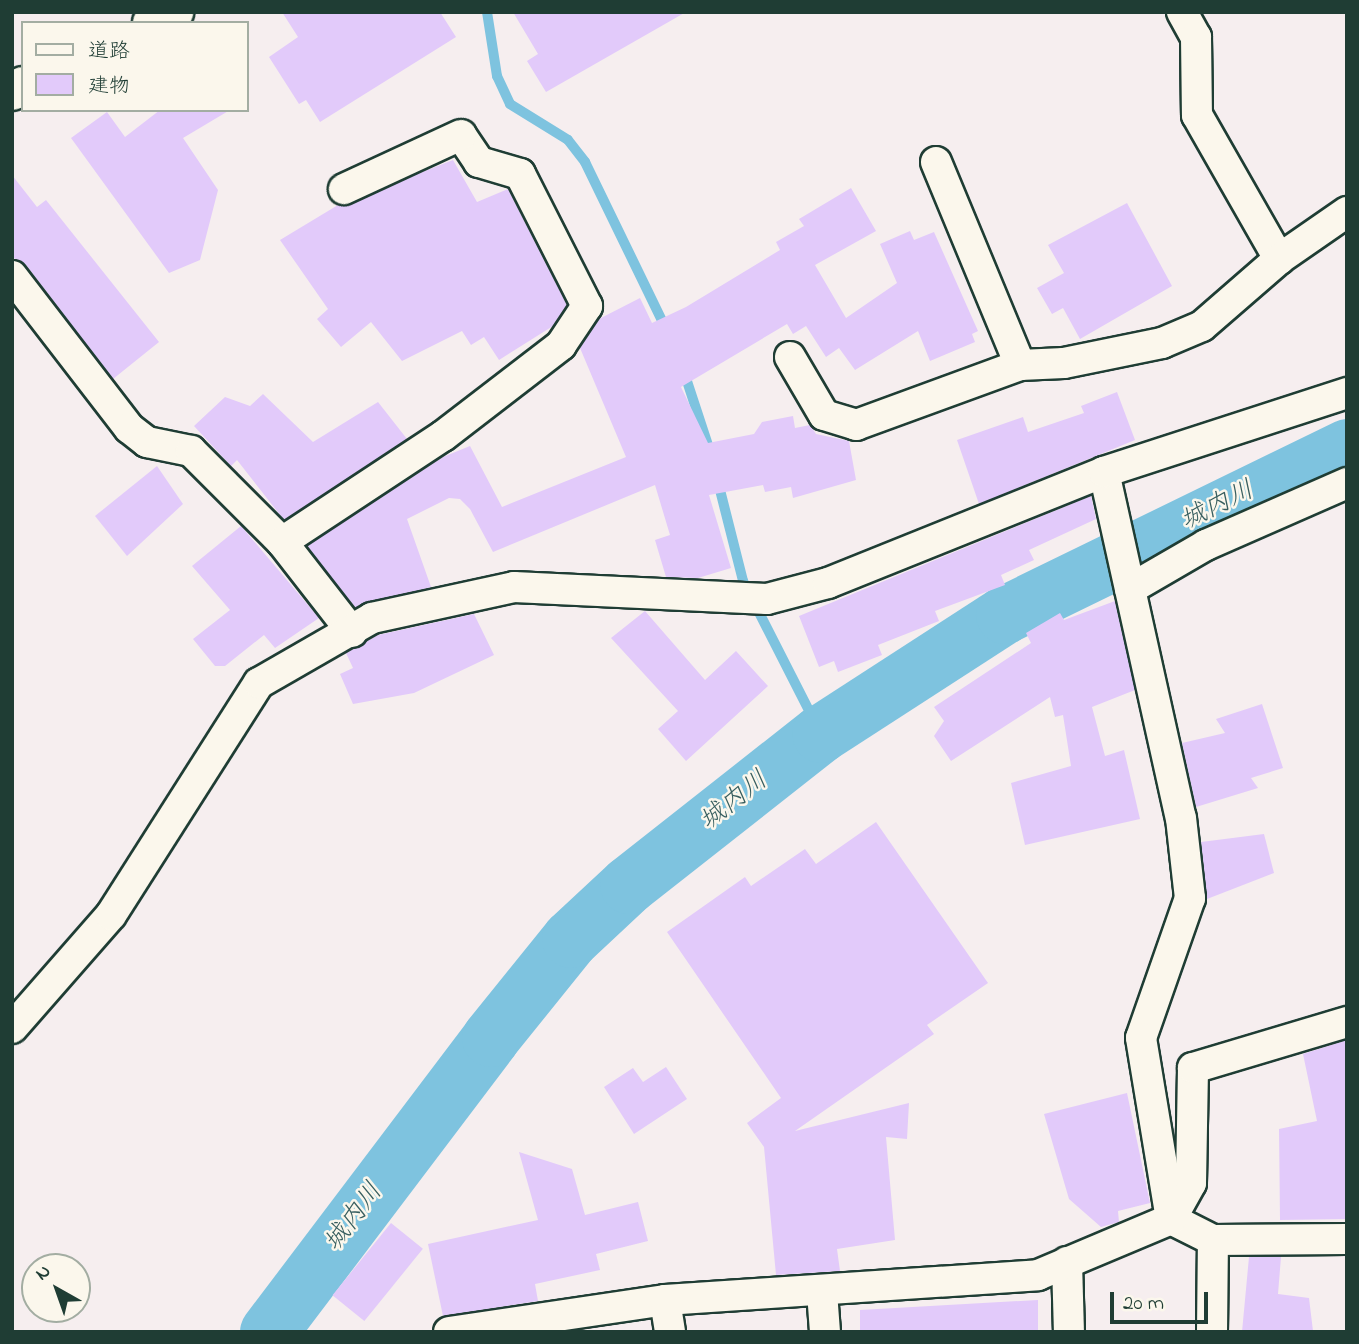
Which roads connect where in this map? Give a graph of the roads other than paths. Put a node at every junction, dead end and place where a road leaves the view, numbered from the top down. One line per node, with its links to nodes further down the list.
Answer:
1 (174, 12): 3 (highway)
2 (1182, 12): 7 (street)
3 (156, 21)
4 (936, 162): 10 (street)
5 (344, 189): 14 (street)
6 (1347, 212): 7 (street)
7 (1279, 259): 10 (street)
8 (12, 276): 14 (street)
9 (790, 357): 10 (street)
10 (1020, 365)
11 (1347, 393): 12 (street)
12 (1104, 472): 15 (street); 16 (street)
13 (1347, 483): 15 (street)
14 (282, 542): 16 (street)
15 (1129, 583): 19 (street)
16 (352, 632): 18 (street)
17 (1347, 1022): 19 (street)
18 (12, 1028)
19 (1171, 1219): 21 (street); 22 (street)
20 (1347, 1239): 21 (street)
21 (1213, 1240): 30 (street)
22 (1067, 1262): 23 (street); 29 (street)
23 (822, 1292): 24 (street); 28 (street)
24 (665, 1300): 25 (street); 27 (street)
25 (546, 1322): 26 (street)
26 (449, 1332)
27 (670, 1332)
28 (825, 1332)
29 (1069, 1332)
30 (1212, 1332)

